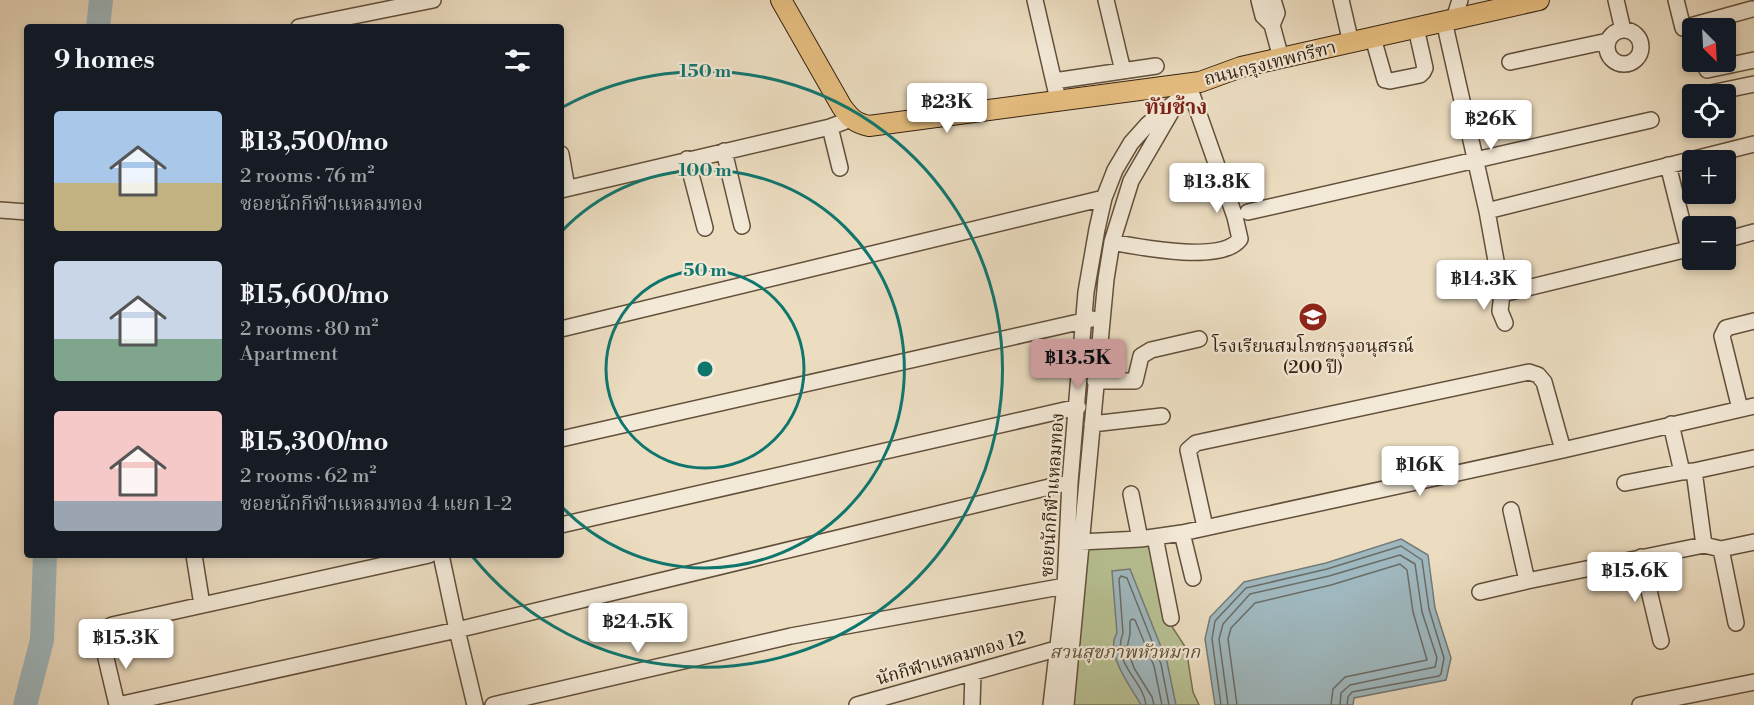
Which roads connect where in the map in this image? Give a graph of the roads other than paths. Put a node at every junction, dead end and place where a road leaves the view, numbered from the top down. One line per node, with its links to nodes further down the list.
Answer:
1 (433, 0): 14 (street)
2 (781, 0): 31 (main road)
3 (1035, 0): 30 (street)
4 (1106, 0): 26 (street)
5 (1259, 0): 15 (street)
6 (1274, 0): 15 (street)
7 (1341, 0): 20 (street)
8 (1460, 0): 13 (street)
9 (1539, 0): 13 (main road, ถนนกรุงเทพกรีฑา)
10 (1616, 0): 17 (street)
11 (1676, 0): 12 (street)
12 (1752, 9)
13 (1449, 20): 16 (main road, ถนนกรุงเทพกรีฑา); 37 (street)
14 (314, 24)
15 (1272, 25): 21 (street)
16 (1416, 28): 18 (main road, ถนนกรุงเทพกรีฑา); 18 (street)
17 (1623, 30): 19 (street); 19 (street)
18 (1373, 38): 20 (main road, ถนนกรุงเทพกรีฑา)
19 (1608, 41): 23 (street)
20 (1351, 43): 21 (main road, ถนนกรุงเทพกรีฑา)
21 (1281, 58): 29 (main road, ถนนกรุงเทพกรีฑา)
22 (1754, 60): 24 (street)
23 (1510, 62)
24 (1736, 64)
25 (1156, 66): 26 (street)
26 (1123, 71): 30 (street)
27 (1754, 84): 28 (street)
28 (1736, 88)
29 (1189, 90): 30 (main road, ถนนกรุงเทพกรีฑา); 41 (street, ซอยนักกีฬาแหลมทอง); 51 (street, ซอยนักกีฬาแหลมทอง); 51 (street)
30 (1056, 91): 31 (main road, ถนนกรุงเทพกรีฑา)
31 (851, 119): 33 (street)
32 (1652, 120): 37 (street)
33 (830, 127): 35 (street); 39 (street)
34 (1754, 144): 38 (street)
35 (724, 151): 36 (street); 47 (street)
36 (687, 159): 40 (street); 48 (street)
37 (1477, 160): 43 (street); 45 (street)
38 (1668, 165): 43 (street); 46 (street)
39 (840, 168)
40 (564, 189)
41 (1104, 198): 55 (street, ซอยนักกีฬาแหลมทอง); 58 (street)
42 (0, 210): 44 (street)
43 (1487, 211): 53 (street)
44 (24, 212)
45 (1248, 212)
46 (1682, 218)
47 (742, 226)
48 (705, 228)
49 (1754, 232): 50 (street)
50 (1736, 237)
51 (1113, 242): 54 (street, ซอยนักกีฬาแหลมทอง)
52 (1682, 250): 53 (street)
53 (1502, 294): 57 (street)
54 (1101, 318): 55 (street); 60 (street, ซอยนักกีฬาแหลมทอง)
55 (1084, 321): 61 (street, ซอยนักกีฬาแหลมทอง); 66 (street)
56 (1754, 321): 62 (street)
57 (1505, 323)
58 (564, 328)
59 (1199, 339): 60 (street)
60 (1095, 381): 64 (street, ซอยนักกีฬาแหลมทอง)
61 (1078, 407): 70 (street, ซอยนักกีฬาแหลมทอง); 74 (street)
62 (1747, 407): 65 (street)
63 (1162, 416): 64 (street)
64 (1092, 424): 78 (street, ซอยนักกีฬาแหลมทอง)
65 (1671, 424): 67 (street); 69 (street)
66 (564, 438)
67 (1563, 450): 75 (street); 75 (street)
68 (1754, 458): 69 (street)
69 (1688, 472): 71 (street); 80 (street)
70 (1070, 482): 88 (street, ซอยนักกีฬาแหลมทอง); 93 (street)
71 (1625, 483)
72 (1131, 494): 77 (street)
73 (1511, 510): 87 (street)
74 (564, 524)
75 (1205, 527): 76 (street)
76 (1182, 533): 77 (street); 86 (street)
77 (1147, 538): 78 (street); 91 (street)
78 (1080, 542): 105 (street, ซอยนักกีฬาแหลมทอง)
79 (1754, 542): 81 (street)
80 (1704, 545): 81 (street); 82 (street)
81 (1721, 549): 92 (street)
82 (1641, 557): 87 (street); 94 (street)
83 (194, 558): 90 (street)
84 (415, 558): 90 (street)
85 (442, 558): 93 (street)
86 (1193, 578)
87 (1527, 580): 89 (street)
88 (1065, 586): 95 (street, ซอยนักกีฬาแหลมทอง); 101 (street)
89 (1480, 592)
90 (202, 605): 99 (street)
91 (1171, 618)
92 (1736, 623)
93 (457, 630): 99 (street); 100 (street)
94 (1660, 641)
95 (1056, 650): 96 (street, นักกีฬาแหลมทอง 12); 104 (street, ซอยนักกีฬาแหลมทอง)
96 (973, 673): 102 (street, นักกีฬาแหลมทอง 12); 103 (street)
97 (1754, 682): 98 (street)
98 (1674, 702): 106 (street)
99 (118, 705)
100 (475, 705)
101 (493, 705)
102 (857, 705)
103 (972, 705)
104 (1051, 705)
105 (1066, 705)
106 (1640, 705)

